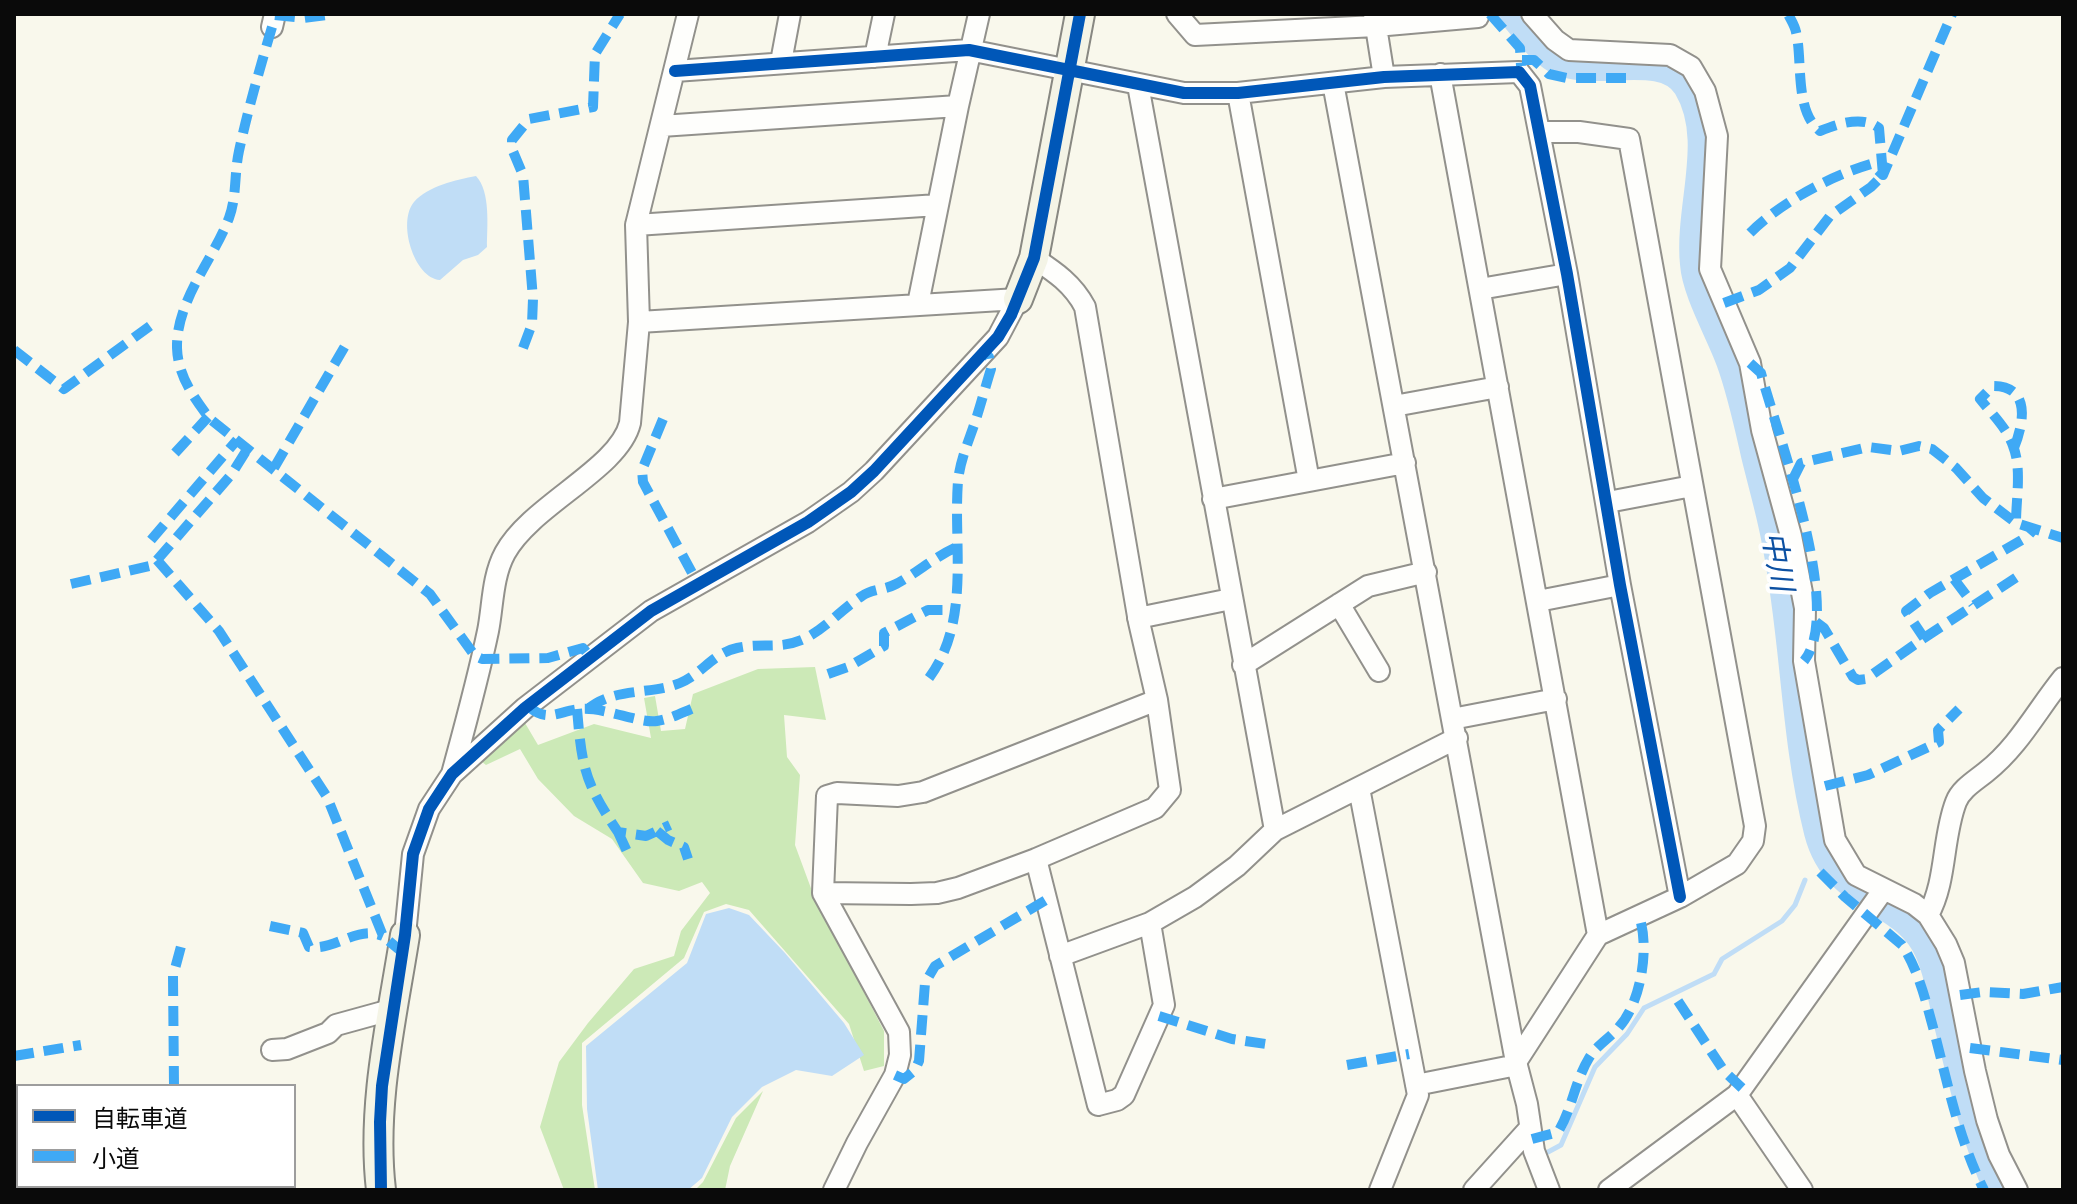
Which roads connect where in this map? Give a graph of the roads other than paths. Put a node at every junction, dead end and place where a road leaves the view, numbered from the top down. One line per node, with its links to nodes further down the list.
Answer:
1 (688, 14): 14 (street)
2 (790, 14): 13 (street)
3 (884, 14): 12 (street)
4 (979, 14): 11 (street)
5 (1080, 14): 15 (street)
6 (1177, 14): 10 (street)
7 (1532, 14): 55 (street)
8 (1478, 17): 9 (street)
9 (1375, 20): 10 (street); 17 (street)
10 (1283, 22)
11 (969, 50): 12 (street); 15 (street); 21 (street)
12 (875, 57): 13 (street)
13 (781, 62): 14 (street)
14 (675, 71): 22 (street)
15 (1069, 71): 19 (street); 26 (street)
16 (1440, 74): 17 (street); 23 (street); 28 (street)
17 (1384, 77): 18 (street)
18 (1333, 83): 20 (street); 33 (street)
19 (1138, 85): 20 (street); 37 (street)
20 (1238, 93): 35 (street)
21 (958, 106): 22 (street); 24 (street)
22 (661, 126): 25 (street)
23 (1539, 132): 27 (street); 36 (street)
24 (938, 205): 25 (street); 30 (street)
25 (636, 225): 31 (street)
26 (1034, 258): 29 (street); 44 (street)
27 (1567, 274): 28 (street); 38 (street)
28 (1480, 289): 32 (street)
29 (1018, 299): 30 (street); 51 (street)
30 (918, 304): 31 (street)
31 (639, 322): 51 (street)
32 (1498, 387): 33 (street); 42 (street)
33 (1394, 406): 34 (street)
34 (1405, 463): 35 (street); 39 (street)
35 (1309, 481): 37 (street)
36 (1692, 486): 38 (street); 57 (street)
37 (1213, 499): 41 (street)
38 (1608, 502): 40 (street)
39 (1426, 572): 43 (street); 50 (street)
40 (1620, 585): 42 (street); 57 (street)
41 (1231, 599): 44 (street); 45 (street)
42 (1538, 601): 48 (street)
43 (1339, 604): 45 (street); 46 (street)
44 (1138, 618): 49 (street)
45 (1243, 665): 53 (street)
46 (1379, 671)
47 (2063, 678): 58 (street)
48 (1556, 699): 50 (street); 61 (street)
49 (1157, 700): 54 (street); 56 (street)
50 (1454, 728): 52 (street); 65 (street)
51 (452, 774): 60 (street)
52 (1359, 788): 53 (street); 66 (street)
53 (1275, 830): 59 (street)
54 (1036, 859): 56 (street); 62 (street)
55 (1884, 889): 58 (street); 67 (street)
56 (823, 893): 70 (street)
57 (1680, 897): 61 (street)
58 (1928, 915): 76 (street)
59 (1150, 923): 62 (street); 62 (street)
60 (405, 935): 63 (street)
61 (1598, 935): 65 (street)
62 (1060, 956)
63 (394, 1009): 64 (street); 69 (street)
64 (272, 1050)
65 (1516, 1064): 66 (street); 68 (street)
66 (1416, 1085): 71 (street)
67 (1737, 1095): 74 (street); 75 (street)
68 (1530, 1128): 72 (street); 73 (street)
69 (381, 1190)
70 (834, 1190)
71 (1380, 1190)
72 (1474, 1190)
73 (1549, 1190)
74 (1609, 1190)
75 (1802, 1190)
76 (2017, 1190)

